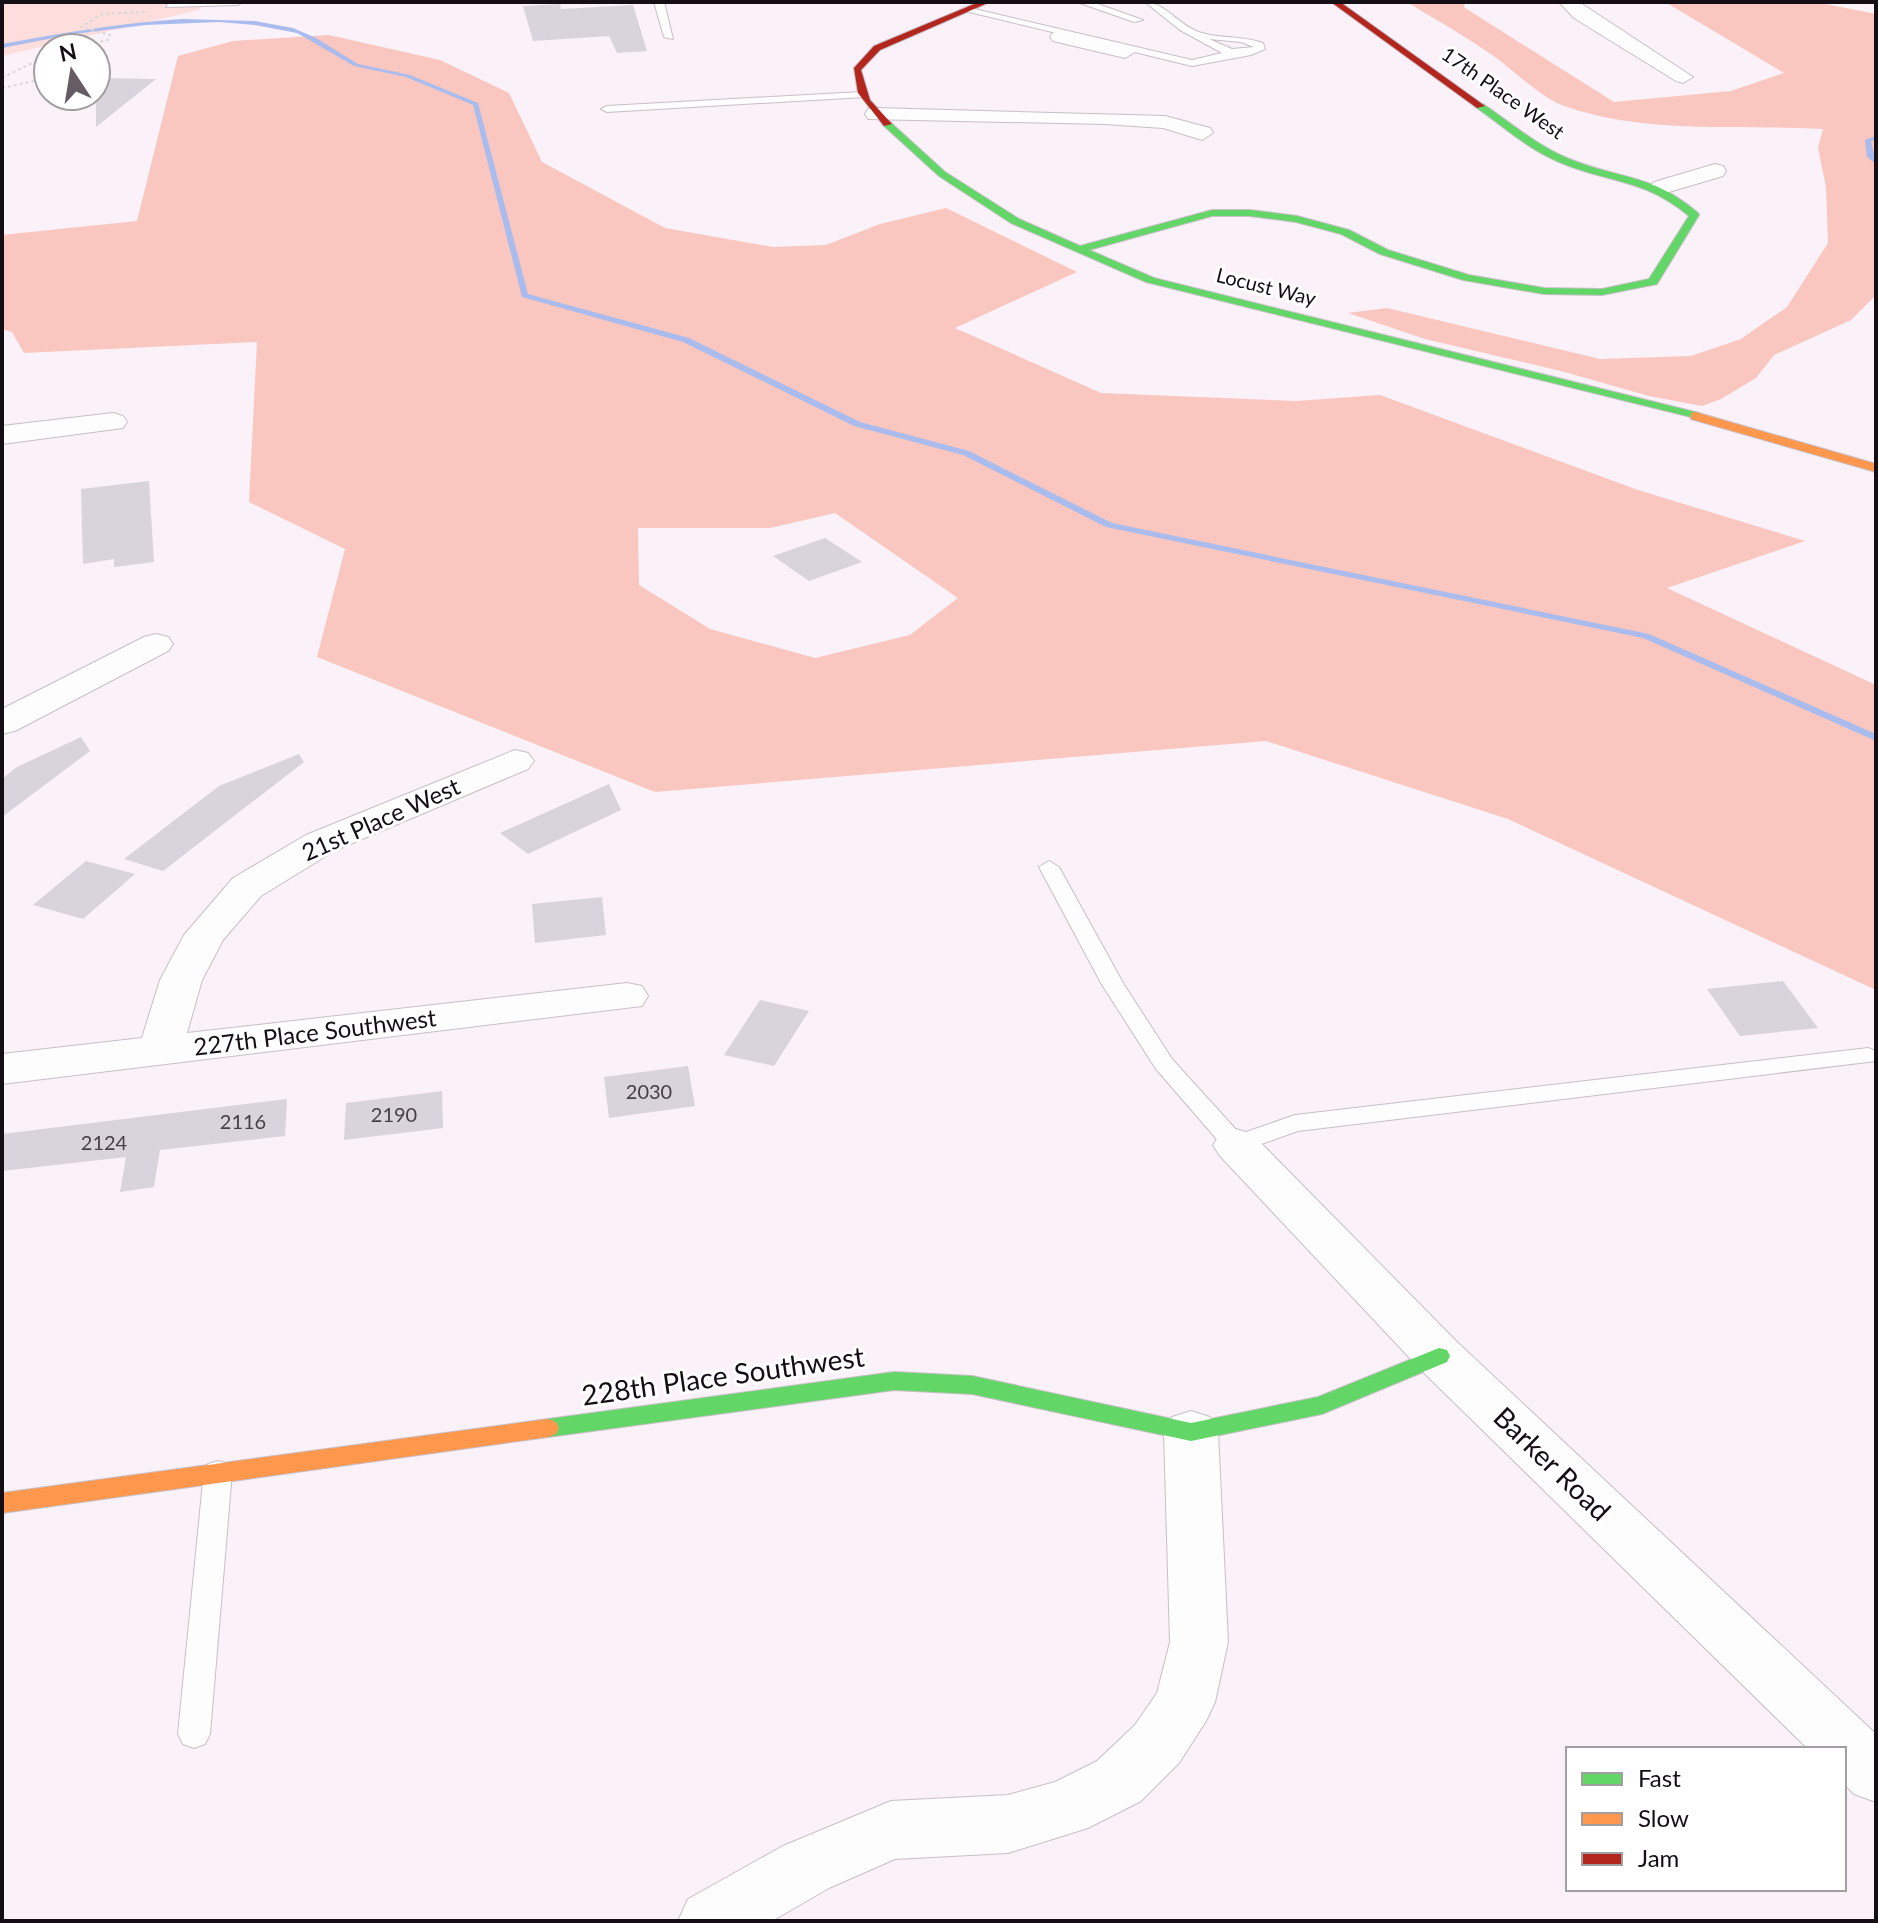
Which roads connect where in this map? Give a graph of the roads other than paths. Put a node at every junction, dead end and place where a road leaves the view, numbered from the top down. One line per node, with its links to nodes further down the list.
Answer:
1 (238, 2): 8 (lane)
2 (659, 2): 12 (lane)
3 (986, 2): 9 (street)
4 (1082, 2): 10 (lane)
5 (1150, 2): 11 (lane)
6 (1335, 2): 22 (street, 17th Place West)
7 (1568, 2): 16 (street)
8 (169, 5)
9 (961, 12): 13 (lane); 15 (lane); 17 (street)
10 (1138, 20)
11 (1197, 35): 15 (lane); 15 (lane)
12 (669, 37)
13 (1060, 37): 14 (street)
14 (1125, 52)
15 (1235, 53)
16 (1683, 77)
17 (861, 95): 18 (lane); 19 (street, Locust Way)
18 (607, 109)
19 (876, 114): 20 (street); 23 (street, Locust Way)
20 (1202, 133)
21 (1715, 171): 22 (street)
22 (1662, 187): 23 (street)
23 (1079, 249): 26 (street, Locust Way)
24 (113, 422): 25 (street)
25 (2, 435)
26 (1876, 468)
27 (156, 644): 28 (street)
28 (2, 723)
29 (515, 761): 32 (street, 21st Place West)
30 (1049, 867): 35 (lane)
31 (627, 996): 32 (street, 227th Place Southwest)
32 (160, 1051): 34 (street, 227th Place Southwest)
33 (1868, 1056): 35 (lane)
34 (2, 1069)
35 (1236, 1145): 36 (street, Barker Road)
36 (1439, 1356): 37 (street, 228th Place Southwest); 41 (street, Barker Road)
37 (1191, 1432): 38 (street, 228th Place Southwest); 42 (street)
38 (218, 1472): 39 (street, 228th Place Southwest); 40 (lane)
39 (2, 1503)
40 (194, 1734)
41 (1876, 1774)
42 (711, 1921)

